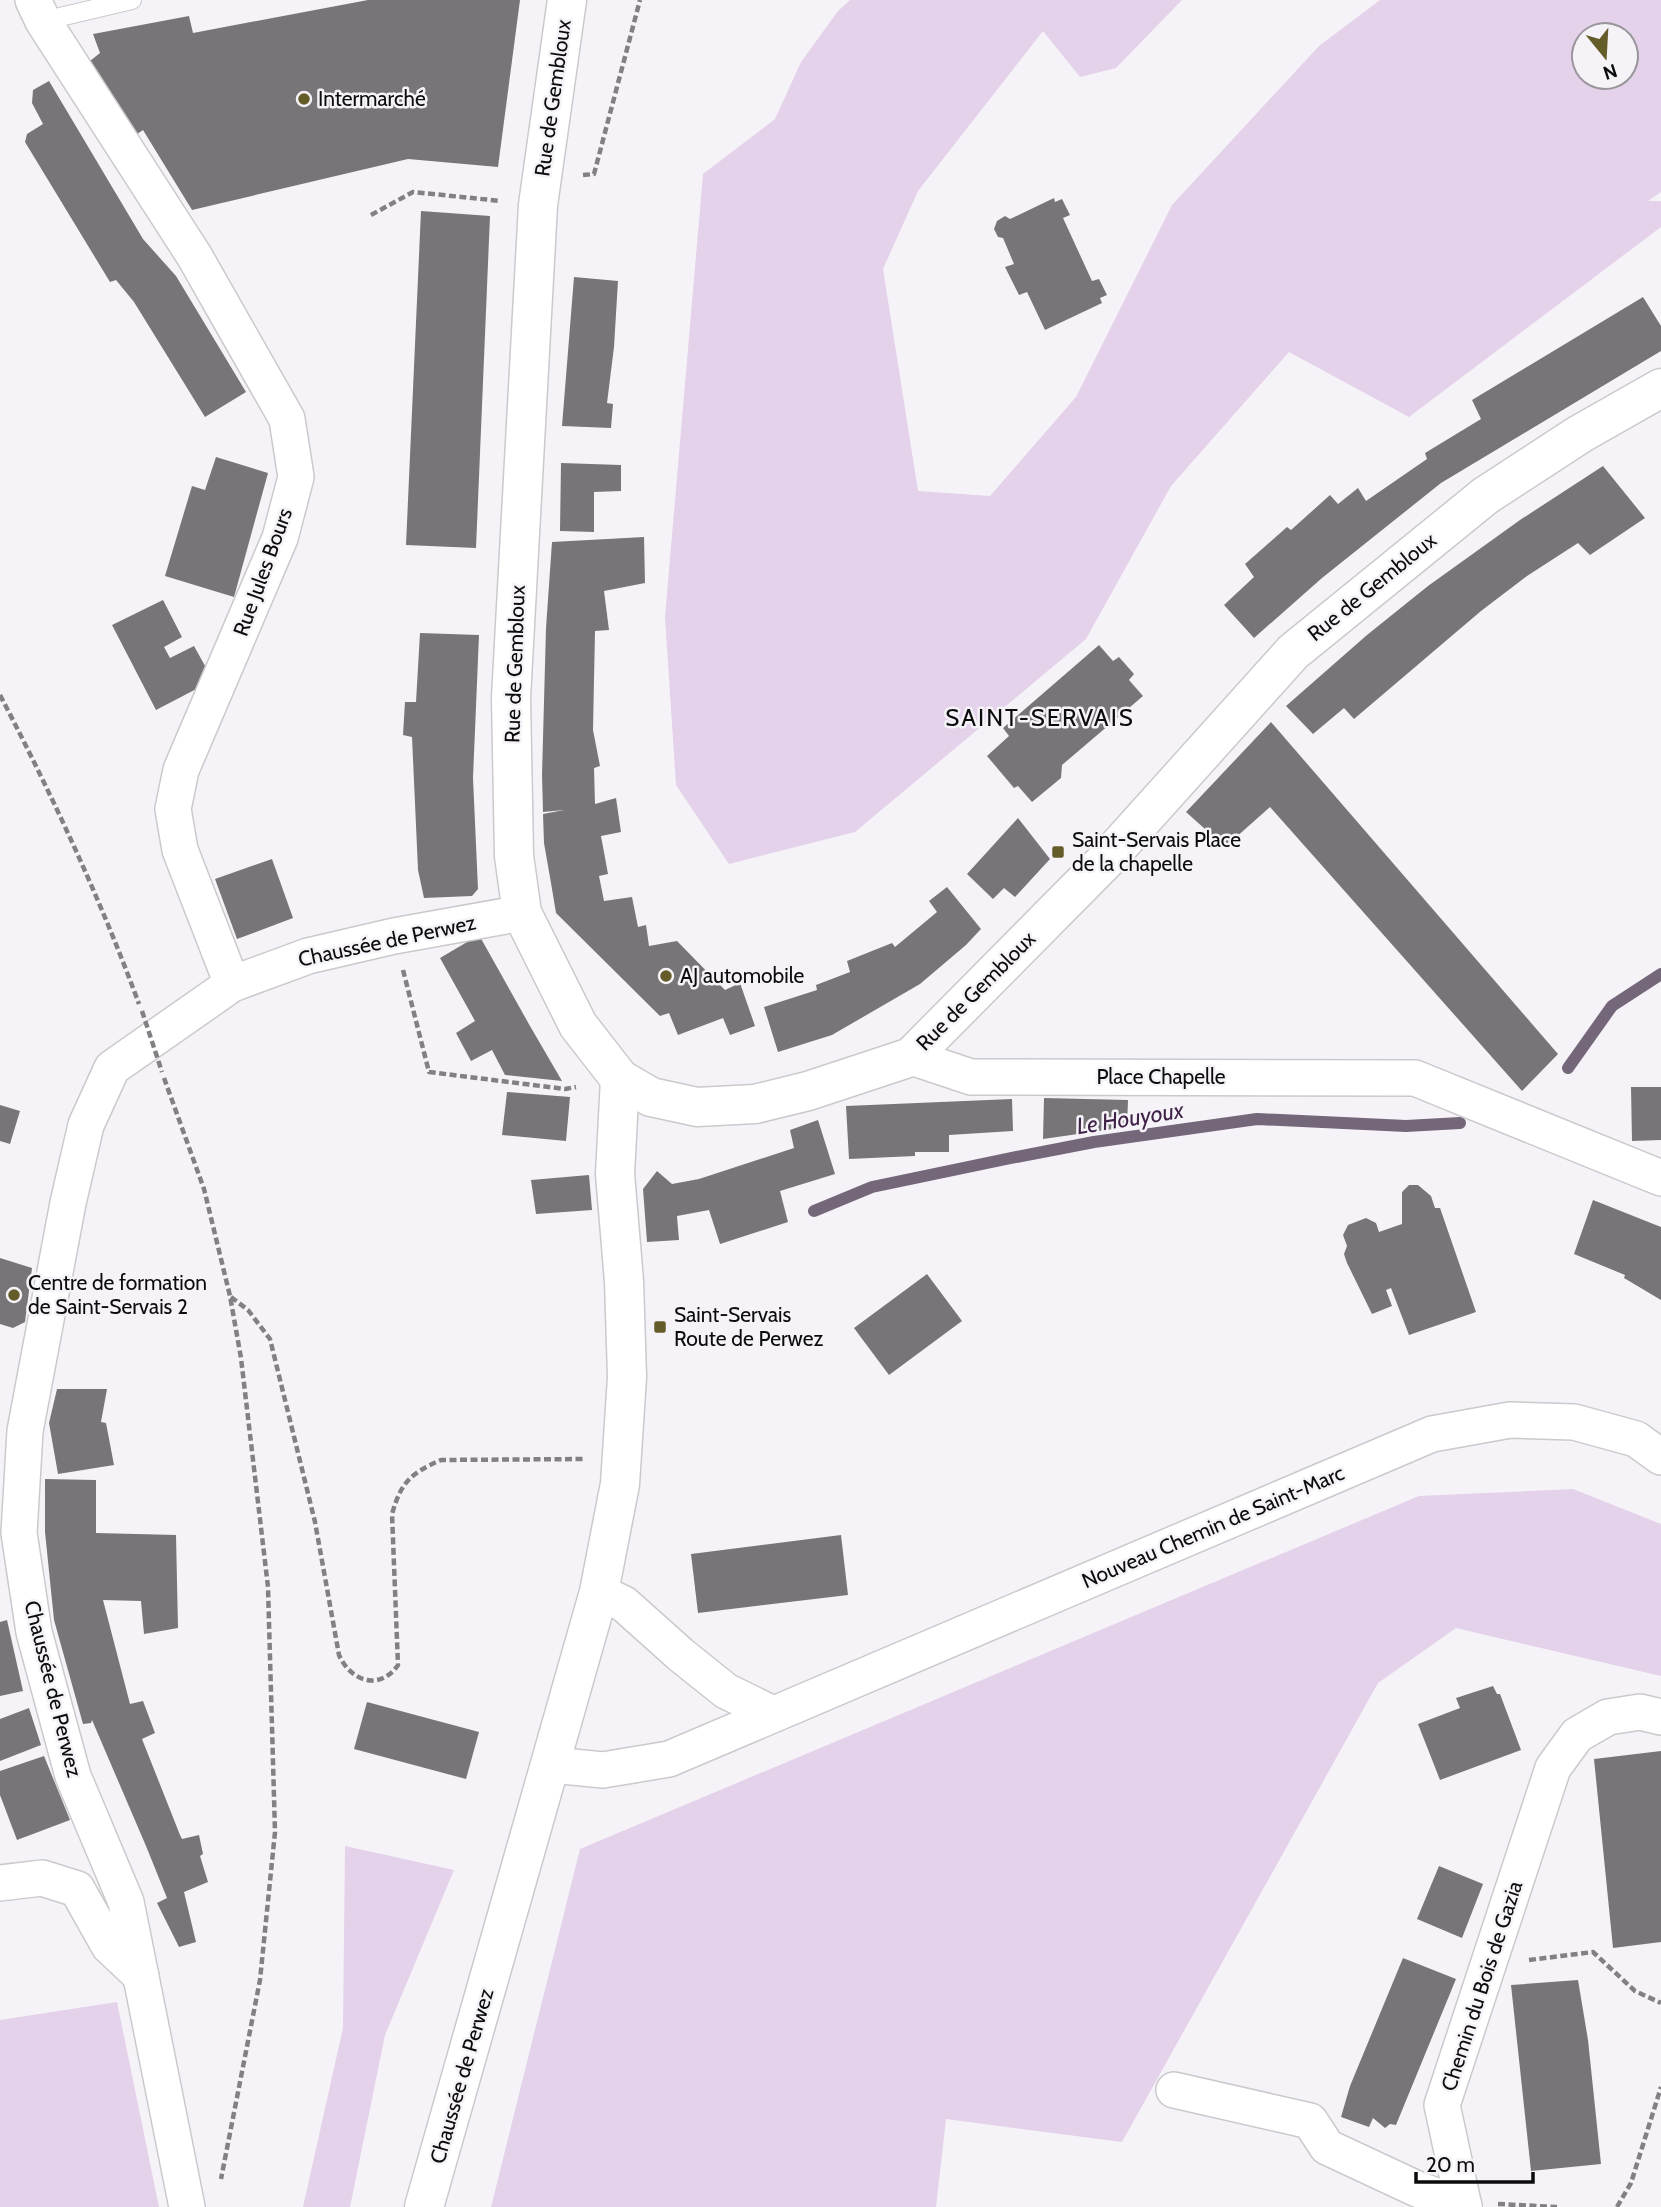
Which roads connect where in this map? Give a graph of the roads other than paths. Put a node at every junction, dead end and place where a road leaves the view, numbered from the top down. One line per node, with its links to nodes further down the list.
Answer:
1 (132, 0): 3 (lane)
2 (567, 0): 5 (main road, Rue de Gembloux)
3 (38, 10): 6 (street, Rue Jules Bours)
4 (1661, 388): 7 (main road, Rue de Gembloux)
5 (522, 913): 6 (street, Chaussée de Perwez); 8 (main road, Rue de Gembloux)
6 (232, 984): 16 (street, Chaussée de Perwez)
7 (911, 1057): 8 (main road, Rue de Gembloux); 9 (street, Place Chapelle)
8 (621, 1079): 11 (main road, Chaussée de Perwez)
9 (1661, 1178)
10 (1661, 1457): 12 (street, Nouveau Chemin de Saint-Marc)
11 (600, 1592): 12 (street); 14 (main road, Chaussée de Perwez)
12 (774, 1714): 14 (street, Nouveau Chemin de Saint-Marc)
13 (1661, 1717): 20 (street, Chemin du Bois de Gazia)
14 (552, 1765): 19 (main road, Chaussée de Perwez)
15 (0, 1883): 16 (street)
16 (141, 1976): 18 (street, Chaussée de Perwez)
17 (1174, 2090): 20 (street)
18 (187, 2207)
19 (424, 2207)
20 (1464, 2207)

